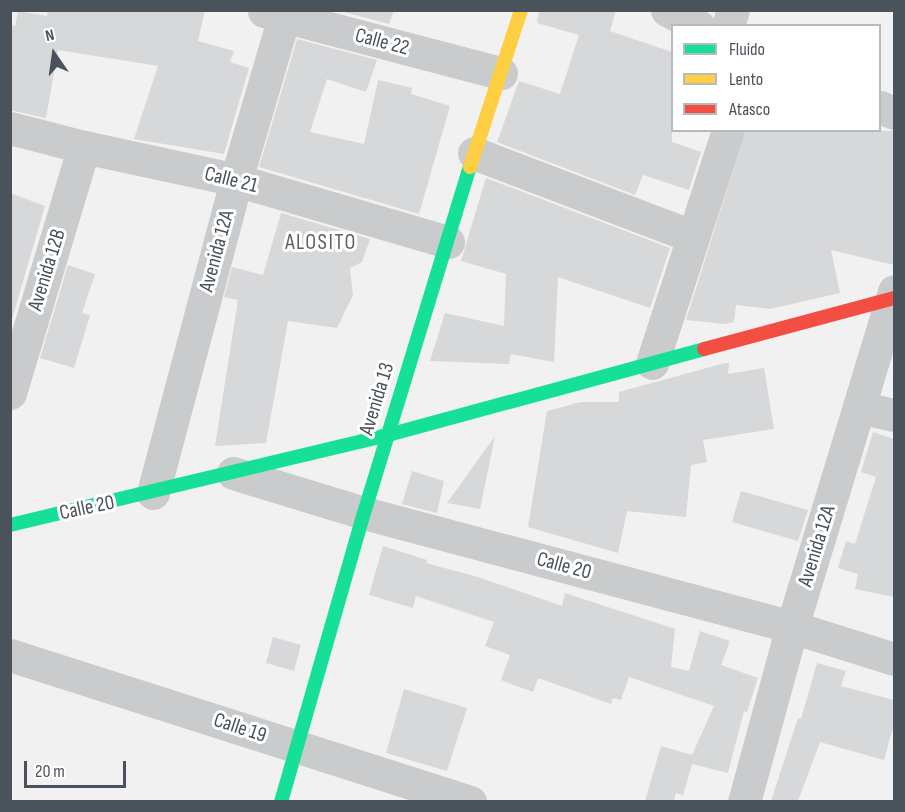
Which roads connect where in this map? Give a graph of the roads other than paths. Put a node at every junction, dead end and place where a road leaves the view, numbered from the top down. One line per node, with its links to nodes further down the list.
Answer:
1 (521, 10): 5 (street, Avenida 13)
2 (667, 10): 4 (street)
3 (278, 12): 5 (street, Calle 22); 10 (street, Avenida 12A)
4 (695, 24)
5 (501, 73): 9 (street, Avenida 13)
6 (10, 128): 8 (street, Calle 21)
7 (727, 132): 11 (street)
8 (84, 147): 10 (street, Calle 21); 15 (street, Avenida 12B)
9 (474, 153): 11 (street); 12 (street, Avenida 13)
10 (236, 180): 12 (street, Calle 21); 20 (street, Avenida 12A)
11 (691, 236): 14 (street)
12 (448, 242): 18 (street, Avenida 13)
13 (894, 296): 14 (street, Calle 20); 16 (street, Avenida 12A)
14 (652, 363): 18 (street, Calle 20)
15 (10, 393)
16 (859, 407): 17 (street); 23 (street, Avenida 12A)
17 (894, 415)
18 (388, 435): 19 (street, Calle 20); 21 (street, Avenida 13)
19 (233, 473): 20 (street, Calle 20); 21 (street, Calle 20)
20 (153, 493): 22 (street, Calle 20)
21 (364, 513): 23 (street, Calle 20); 26 (street, Avenida 13)
22 (10, 525)
23 (792, 627): 25 (street, Calle 20); 29 (street, Avenida 12A)
24 (10, 655): 26 (street, Calle 19)
25 (894, 659)
26 (299, 746): 27 (street, Avenida 13); 28 (street, Calle 19)
27 (280, 801)
28 (470, 801)
29 (744, 801)

